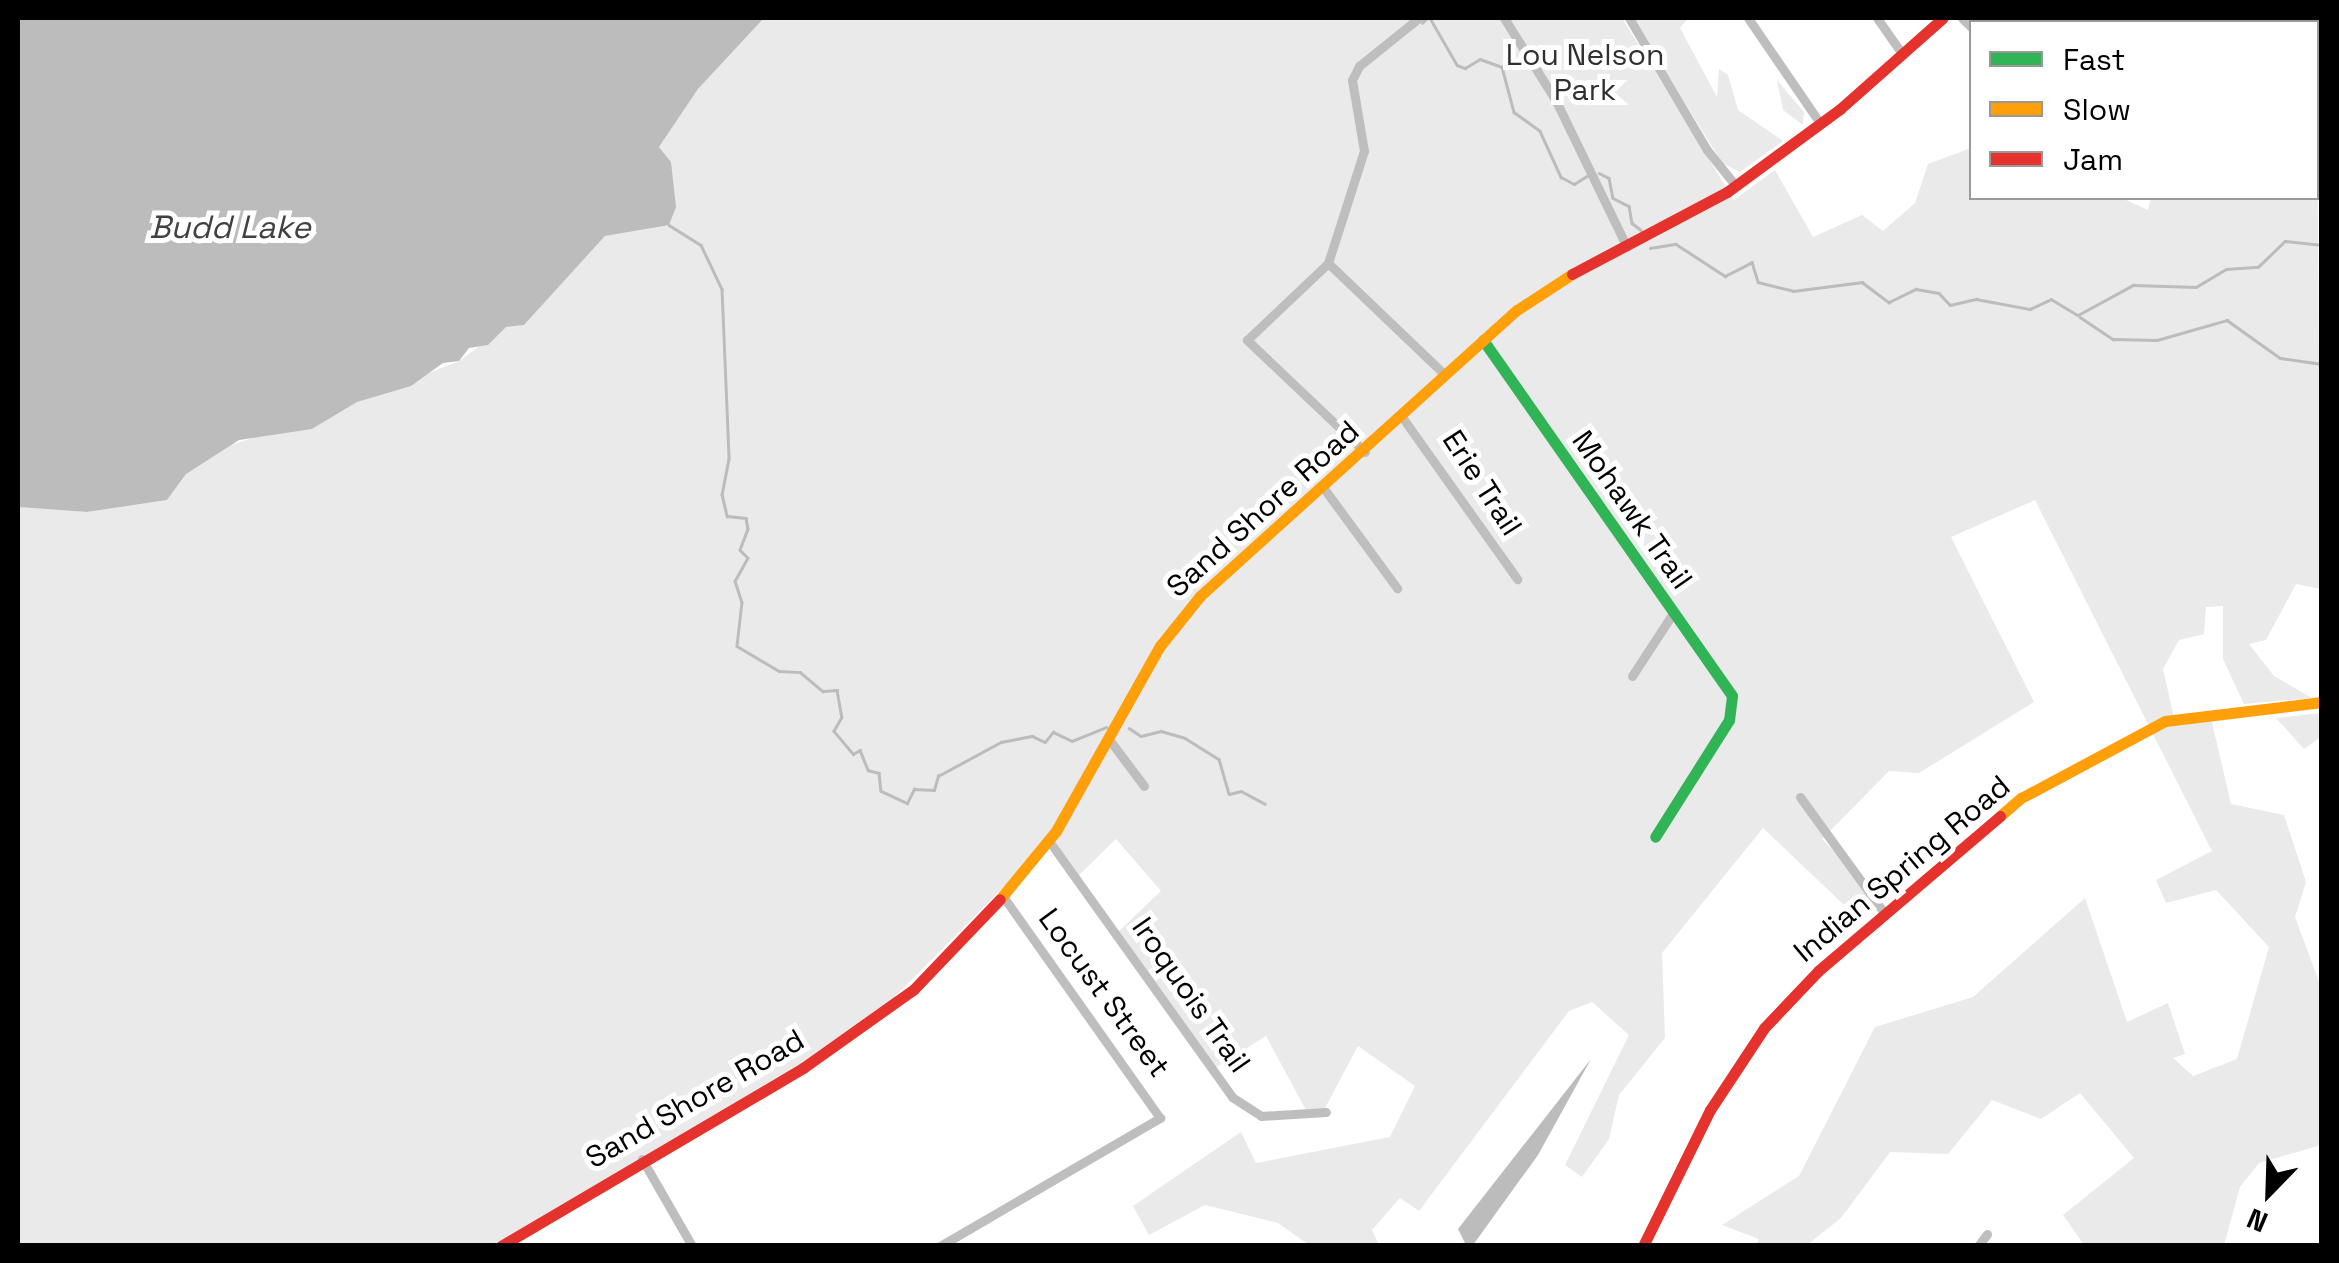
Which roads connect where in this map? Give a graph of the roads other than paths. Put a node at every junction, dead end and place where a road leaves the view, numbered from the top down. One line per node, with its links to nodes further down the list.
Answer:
1 (1418, 18): 11 (street)
2 (1504, 18): 10 (street)
3 (1628, 18): 9 (street)
4 (1748, 18): 8 (street)
5 (1877, 18): 7 (street)
6 (1943, 18): 7 (street, Sand Shore Road)
7 (1903, 55): 8 (street, Sand Shore Road)
8 (1820, 123): 9 (street, Sand Shore Road)
9 (1736, 186): 10 (street, Sand Shore Road)
10 (1627, 247): 12 (street, Sand Shore Road)
11 (1328, 262): 13 (street); 15 (street)
12 (1483, 340): 13 (street, Sand Shore Road); 19 (street, Mohawk Trail)
13 (1444, 375): 14 (street, Sand Shore Road)
14 (1402, 416): 15 (street, Sand Shore Road); 17 (street, Erie Trail)
15 (1364, 452): 16 (street, Sand Shore Road)
16 (1324, 490): 18 (street); 22 (street, Sand Shore Road)
17 (1517, 579)
18 (1396, 588)
19 (1673, 613): 20 (street); 25 (street, Mohawk Trail)
20 (1632, 676)
21 (2322, 702): 28 (street, Indian Spring Road)
22 (1111, 742): 23 (street); 26 (street, Sand Shore Road)
23 (1144, 786)
24 (1800, 797): 28 (street)
25 (1655, 837)
26 (1049, 841): 27 (street, Sand Shore Road); 29 (street, Iroquois Trail)
27 (1003, 896): 30 (street, Sand Shore Road); 34 (street, Locust Street)
28 (1885, 914): 35 (street, Indian Spring Road)
29 (1326, 1112)
30 (642, 1159): 32 (street, Sand Shore Road); 33 (street)
31 (1987, 1234): 36 (street)
32 (501, 1246)
33 (692, 1246)
34 (940, 1246)
35 (1643, 1246)
36 (1978, 1246)

